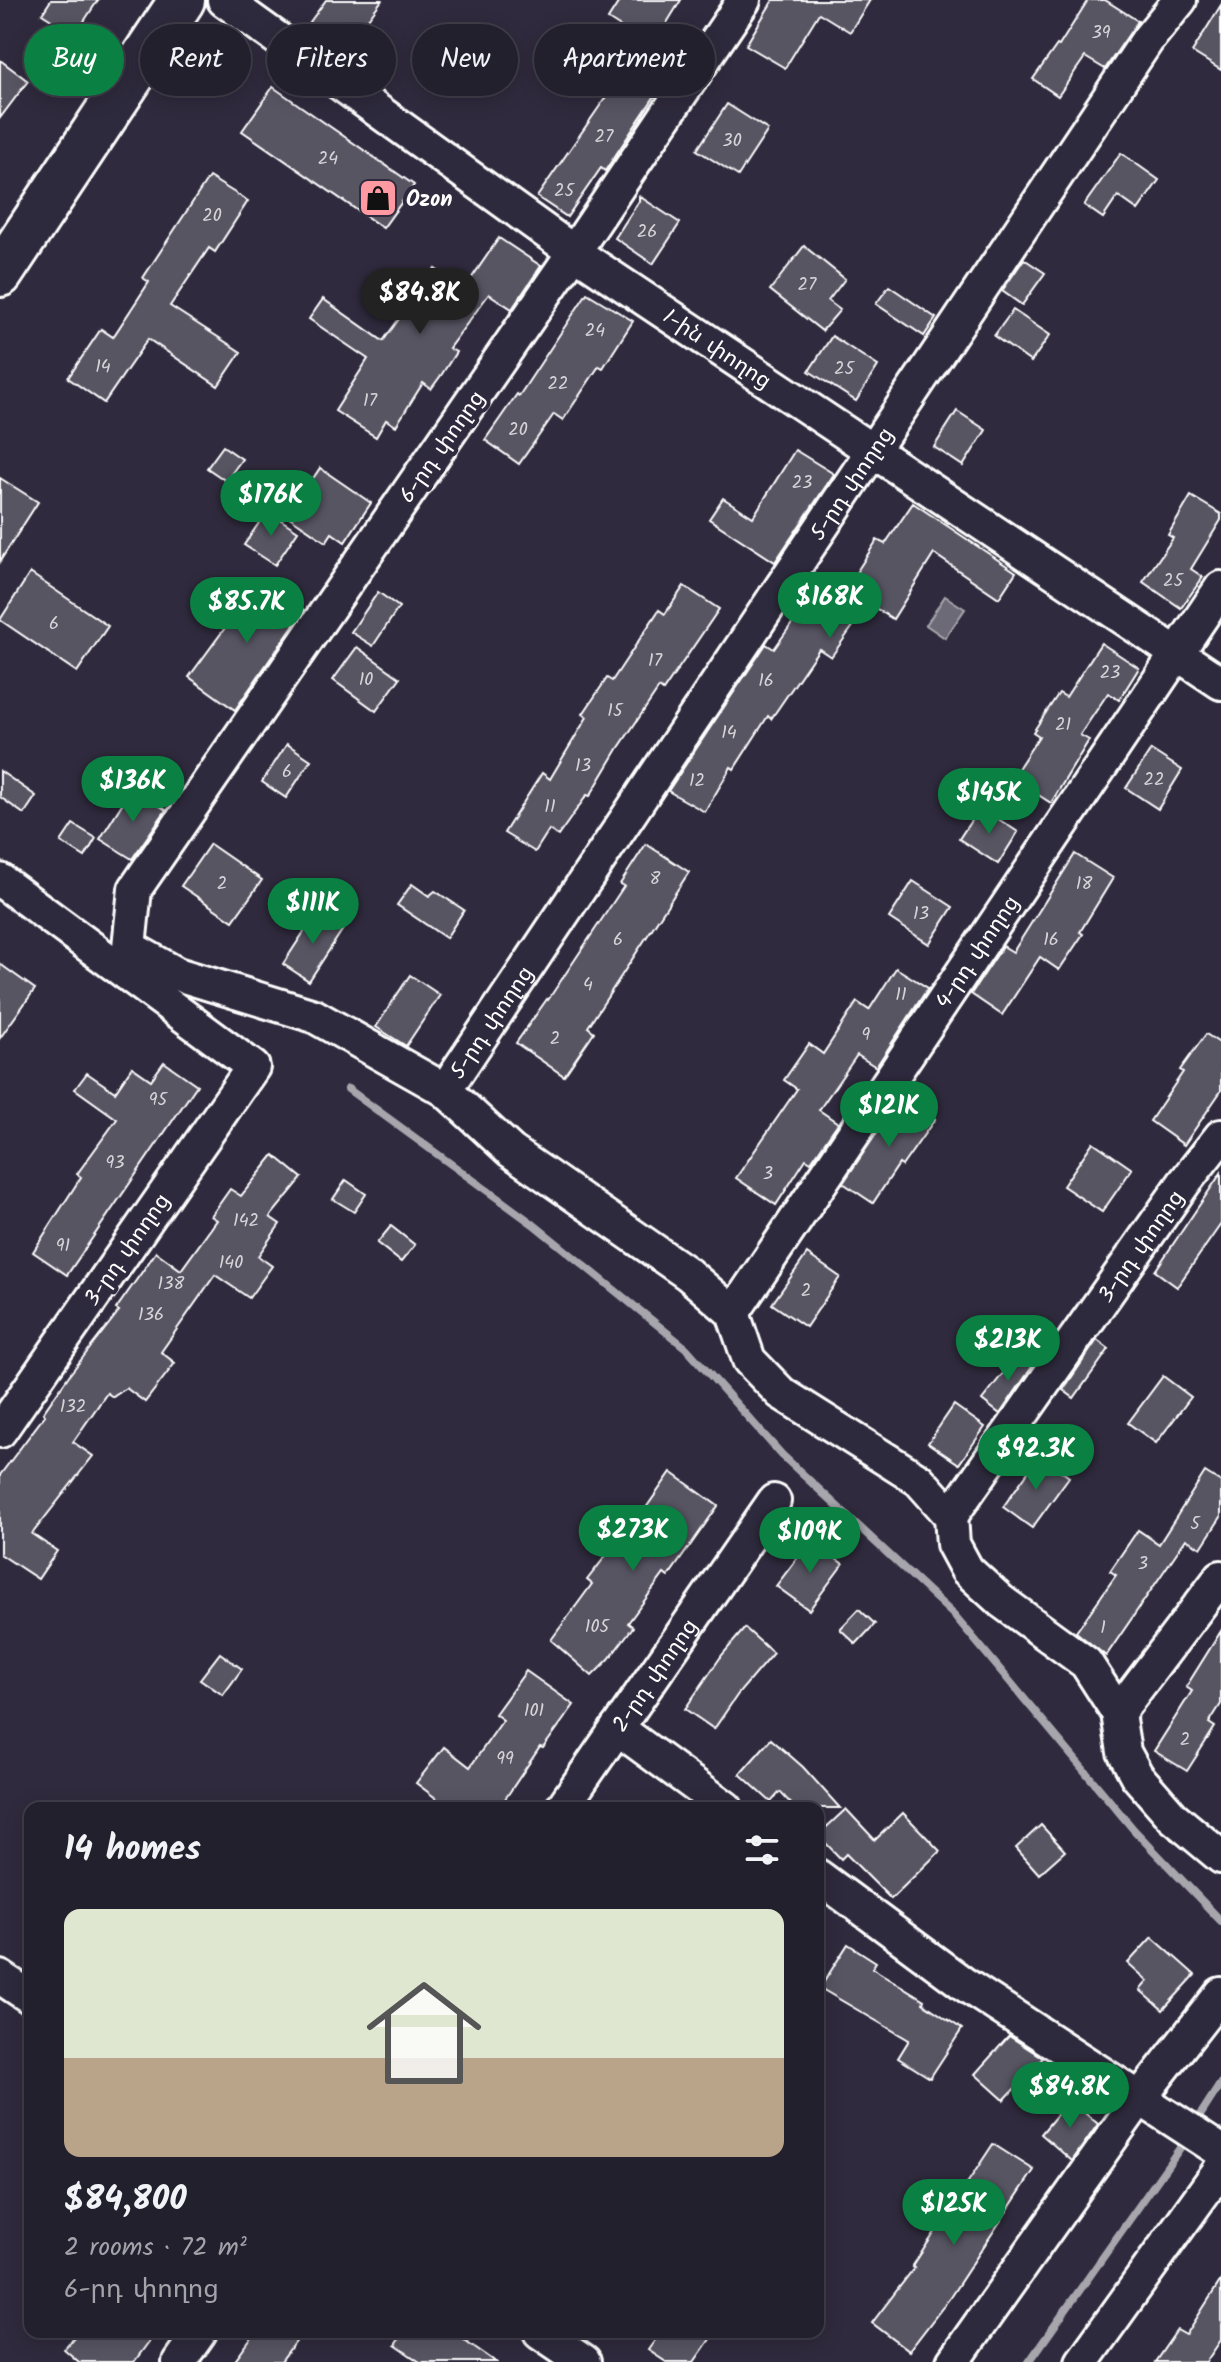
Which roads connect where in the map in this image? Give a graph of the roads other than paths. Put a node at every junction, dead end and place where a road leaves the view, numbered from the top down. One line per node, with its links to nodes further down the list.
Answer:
1 (182, 0): 6 (main road)
2 (224, 0): 5 (street, 1-ին փողոց)
3 (744, 0): 5 (street, 6-րդ փողոց)
4 (1180, 0): 7 (street, 5-րդ փողոց)
5 (574, 252): 7 (street, 1-ին փողոց); 12 (street, 6-րդ փողոց)
6 (0, 274)
7 (871, 453): 9 (street, 1-ին փողոց); 13 (street, 5-րդ փողոց)
8 (1221, 588): 9 (street, 4-րդ փողոց)
9 (1176, 655): 10 (street, 1-ին փողոց); 15 (street, 4-րդ փողոց)
10 (1221, 683)
11 (0, 880): 12 (street)
12 (122, 955): 13 (street); 16 (street, 3-րդ փողոց)
13 (445, 1090): 15 (street)
14 (1221, 1136): 18 (street, 3-րդ փողոց)
15 (733, 1313): 18 (street)
16 (0, 1431)
17 (774, 1501): 21 (street, 2-րդ փողոց)
18 (951, 1516): 20 (street)
19 (1221, 1577): 20 (street)
20 (1118, 1713): 24 (street)
21 (617, 1728): 22 (street, 2-րդ փողոց); 23 (street)
22 (566, 1802)
23 (718, 1802)
24 (1221, 1857)
25 (824, 1880): 29 (street)
26 (0, 1977): 27 (street)
27 (24, 1993)
28 (1221, 1994): 29 (street)
29 (1139, 2099): 30 (street); 36 (street)
30 (1221, 2151)
31 (1221, 2168): 37 (street)
32 (196, 2338): 34 (street)
33 (549, 2338): 35 (street)
34 (179, 2362)
35 (584, 2362)
36 (953, 2362)
37 (1082, 2362)

